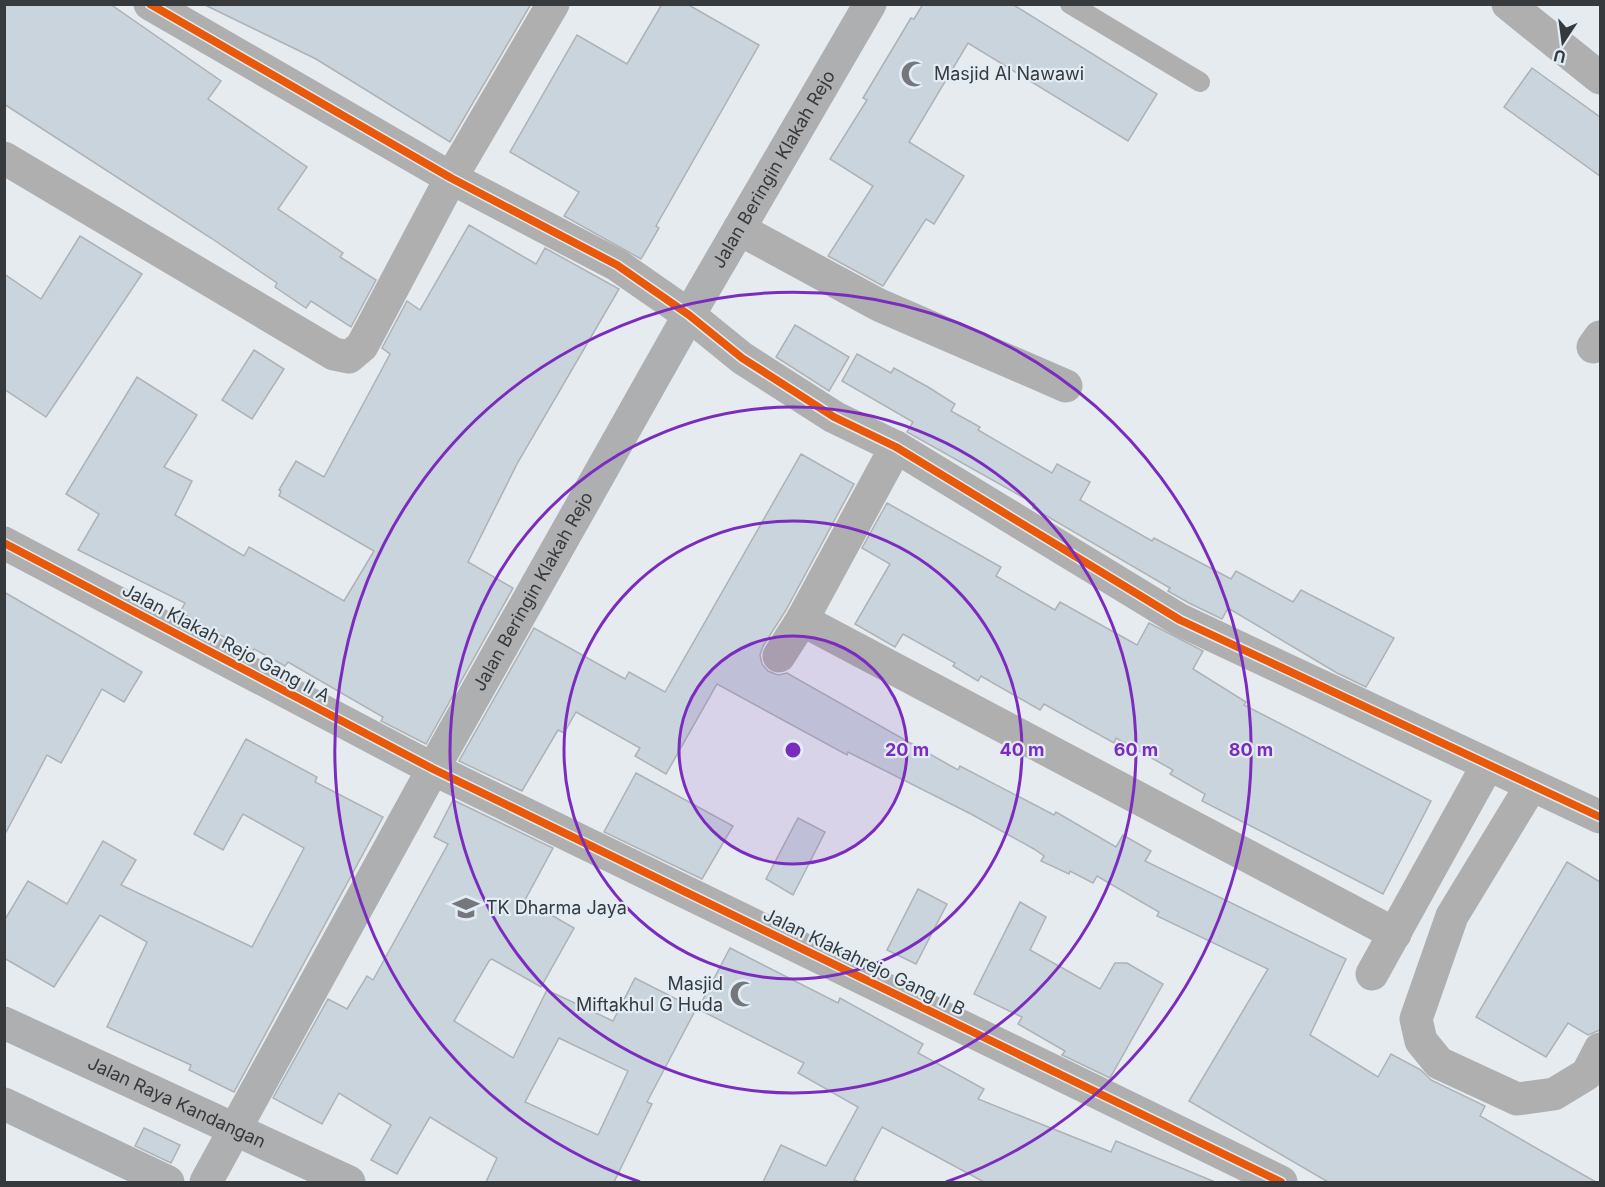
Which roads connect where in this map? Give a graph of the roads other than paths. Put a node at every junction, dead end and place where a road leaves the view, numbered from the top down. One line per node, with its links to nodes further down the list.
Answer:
1 (150, 4): 9 (street)
2 (553, 4): 9 (street)
3 (870, 4): 10 (street, Jalan Beringin Klakah Rejo)
4 (1070, 4): 7 (lane)
5 (1508, 4): 6 (street)
6 (1597, 69)
7 (1200, 82)
8 (4, 158): 9 (street)
9 (451, 178): 11 (street)
10 (739, 229): 11 (street, Jalan Beringin Klakah Rejo); 12 (street)
11 (689, 315): 13 (street); 18 (street, Jalan Beringin Klakah Rejo)
12 (1066, 386)
13 (896, 447): 15 (street); 17 (street)
14 (4, 543): 18 (street, Jalan Klakah Rejo Gang II A)
15 (802, 620): 16 (street); 21 (street)
16 (778, 656)
17 (1487, 766): 19 (street); 21 (street)
18 (433, 769): 26 (street, Jalan Beringin Klakah Rejo); 30 (street, Jalan Klakahrejo Gang II B)
19 (1531, 786): 20 (street); 24 (street)
20 (1600, 817)
21 (1395, 934): 22 (street)
22 (1372, 974)
23 (4, 1023): 26 (street, Jalan Raya Kandangan)
24 (1600, 1049)
25 (4, 1104): 27 (street)
26 (233, 1130): 28 (street, Jalan Beringin Klakah Rejo); 29 (street, Jalan Raya Kandangan)
27 (168, 1182)
28 (206, 1182)
29 (350, 1182)
30 (1281, 1182)

